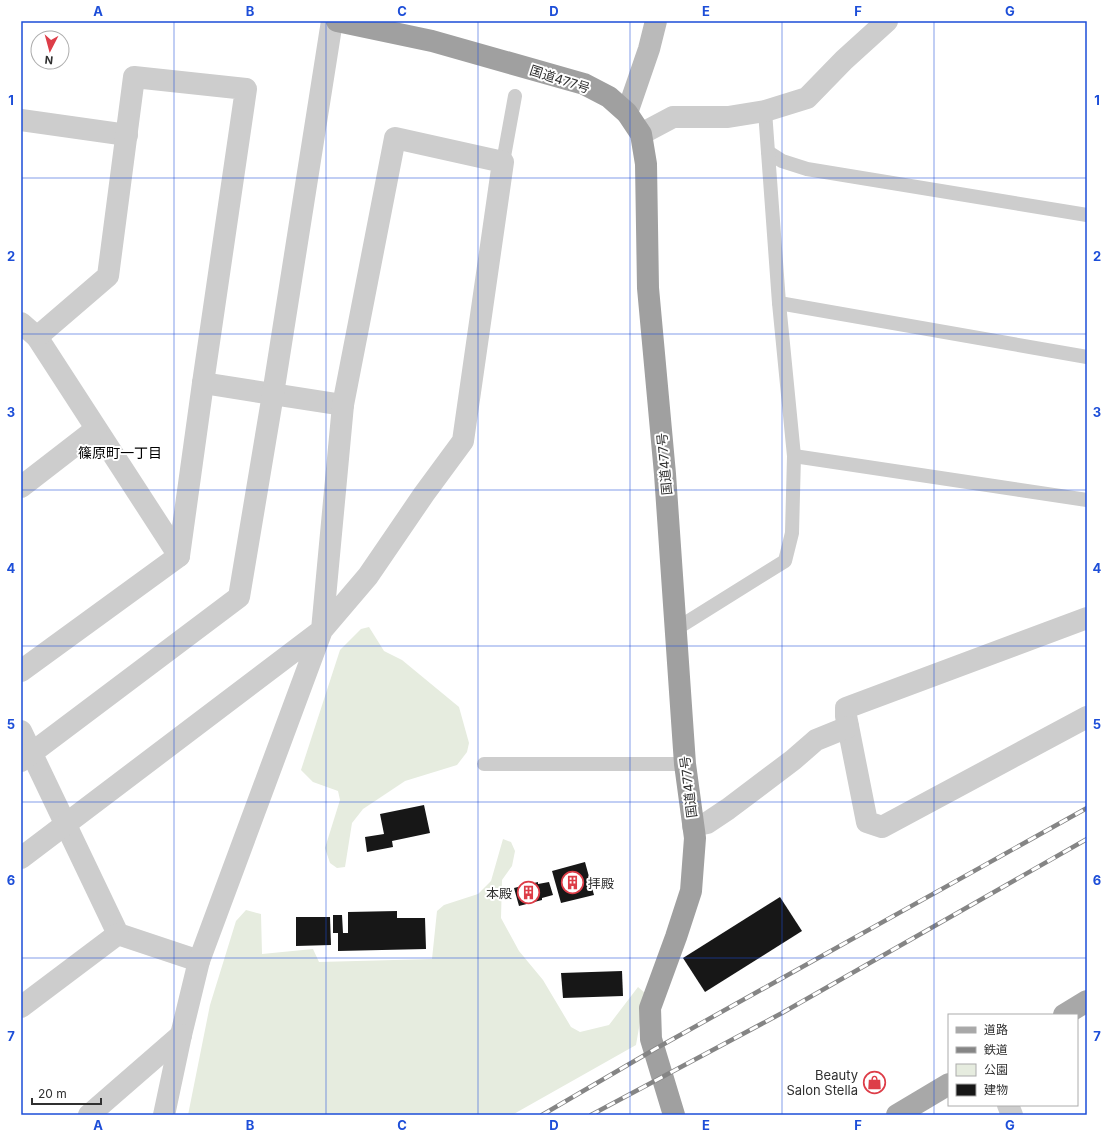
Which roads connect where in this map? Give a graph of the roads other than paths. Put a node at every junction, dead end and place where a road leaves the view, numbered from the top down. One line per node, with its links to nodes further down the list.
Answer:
1 (332, 21): 19 (street)
2 (337, 21): 7 (highway, 国道477号)
3 (656, 21): 7 (main road)
4 (887, 21): 6 (street)
5 (515, 96): 12 (lane)
6 (765, 111): 9 (street); 11 (lane)
7 (627, 113): 9 (highway, 国道477号)
8 (21, 120): 10 (street)
9 (640, 134): 27 (highway, 国道477号)
10 (127, 135): 16 (street); 18 (street)
11 (768, 152): 13 (lane); 14 (lane)
12 (503, 162): 20 (street); 28 (street)
13 (1087, 215)
14 (779, 303): 17 (lane); 22 (lane)
15 (21, 323): 16 (street)
16 (37, 337): 21 (street)
17 (1087, 357)
18 (203, 383): 19 (street); 25 (street)
19 (273, 394): 20 (street); 33 (street)
20 (343, 405): 28 (street)
21 (96, 429): 23 (street); 25 (street)
22 (794, 456): 24 (lane); 27 (lane)
23 (21, 487)
24 (1087, 500)
25 (179, 556): 29 (street)
26 (1087, 618): 31 (street)
27 (676, 628): 35 (highway, 国道477号)
28 (322, 630): 36 (street); 40 (street)
29 (21, 670)
30 (1087, 717): 31 (street)
31 (848, 727): 37 (street)
32 (21, 731): 33 (street)
33 (26, 757): 36 (street)
34 (484, 764): 35 (lane)
35 (685, 764): 37 (highway, 国道477号)
36 (66, 824): 38 (street); 39 (street)
37 (693, 826): 48 (highway, 国道477号)
38 (21, 858)
39 (118, 934): 40 (street); 42 (street)
40 (199, 961): 44 (street)
41 (1087, 1001): 43 (main road)
42 (21, 1007)
43 (1066, 1014)
44 (181, 1035): 46 (street); 47 (street)
45 (948, 1085): 49 (main road)
46 (89, 1115)
47 (164, 1115)
48 (674, 1115)
49 (897, 1115)

